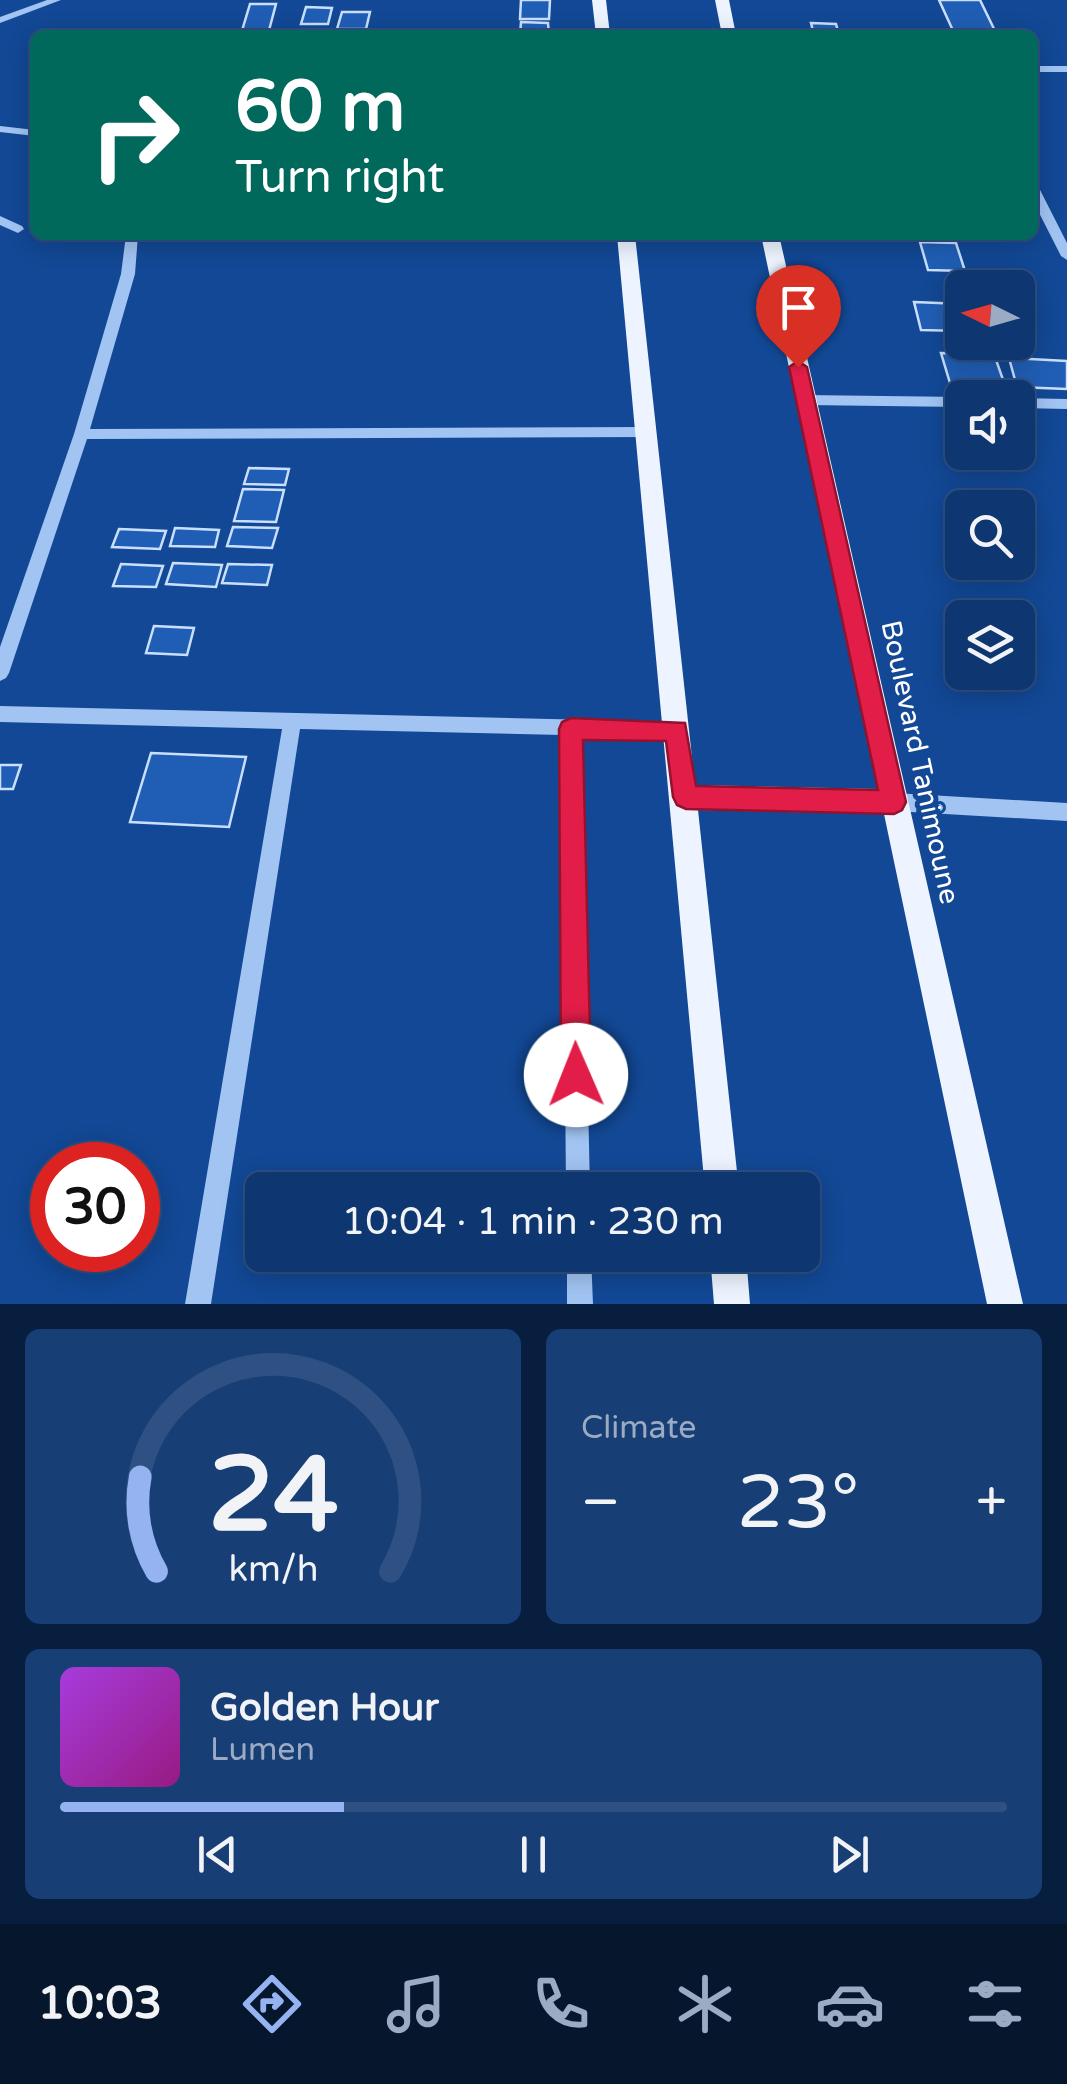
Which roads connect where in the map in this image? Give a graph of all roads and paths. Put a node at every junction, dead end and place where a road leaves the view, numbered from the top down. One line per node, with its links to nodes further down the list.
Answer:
1 (56, 0): 6 (street)
2 (585, 0): 5 (main road)
3 (722, 0): 7 (main road)
4 (737, 0): 7 (main road)
5 (600, 6)
6 (0, 20)
7 (728, 27)
8 (1038, 68): 9 (street)
9 (1067, 68)
10 (0, 130): 11 (street)
11 (30, 133)
12 (1038, 197): 18 (street)
13 (0, 220): 14 (street)
14 (18, 229)
15 (131, 240): 24 (street)
16 (627, 240): 23 (main road)
17 (771, 240): 19 (main road, Boulevard Tanimoune)
18 (1066, 251)
19 (806, 400): 20 (street); 31 (main road, Boulevard Tanimoune)
20 (945, 402)
21 (1035, 403): 22 (street)
22 (1067, 404)
23 (649, 432): 24 (street); 29 (main road)
24 (81, 434): 25 (street)
25 (0, 673)
26 (0, 714): 27 (street)
27 (292, 722): 28 (street); 37 (street)
28 (571, 729): 29 (street); 33 (street)
29 (676, 730): 30 (main road)
30 (686, 797): 31 (main road); 34 (main road)
31 (894, 802): 32 (street); 40 (main road, Boulevard Tanimoune)
32 (1067, 812)
33 (578, 1172)
34 (720, 1172)
35 (579, 1272): 38 (street)
36 (729, 1272): 39 (main road)
37 (198, 1304)
38 (580, 1304)
39 (732, 1304)
40 (1005, 1304)

